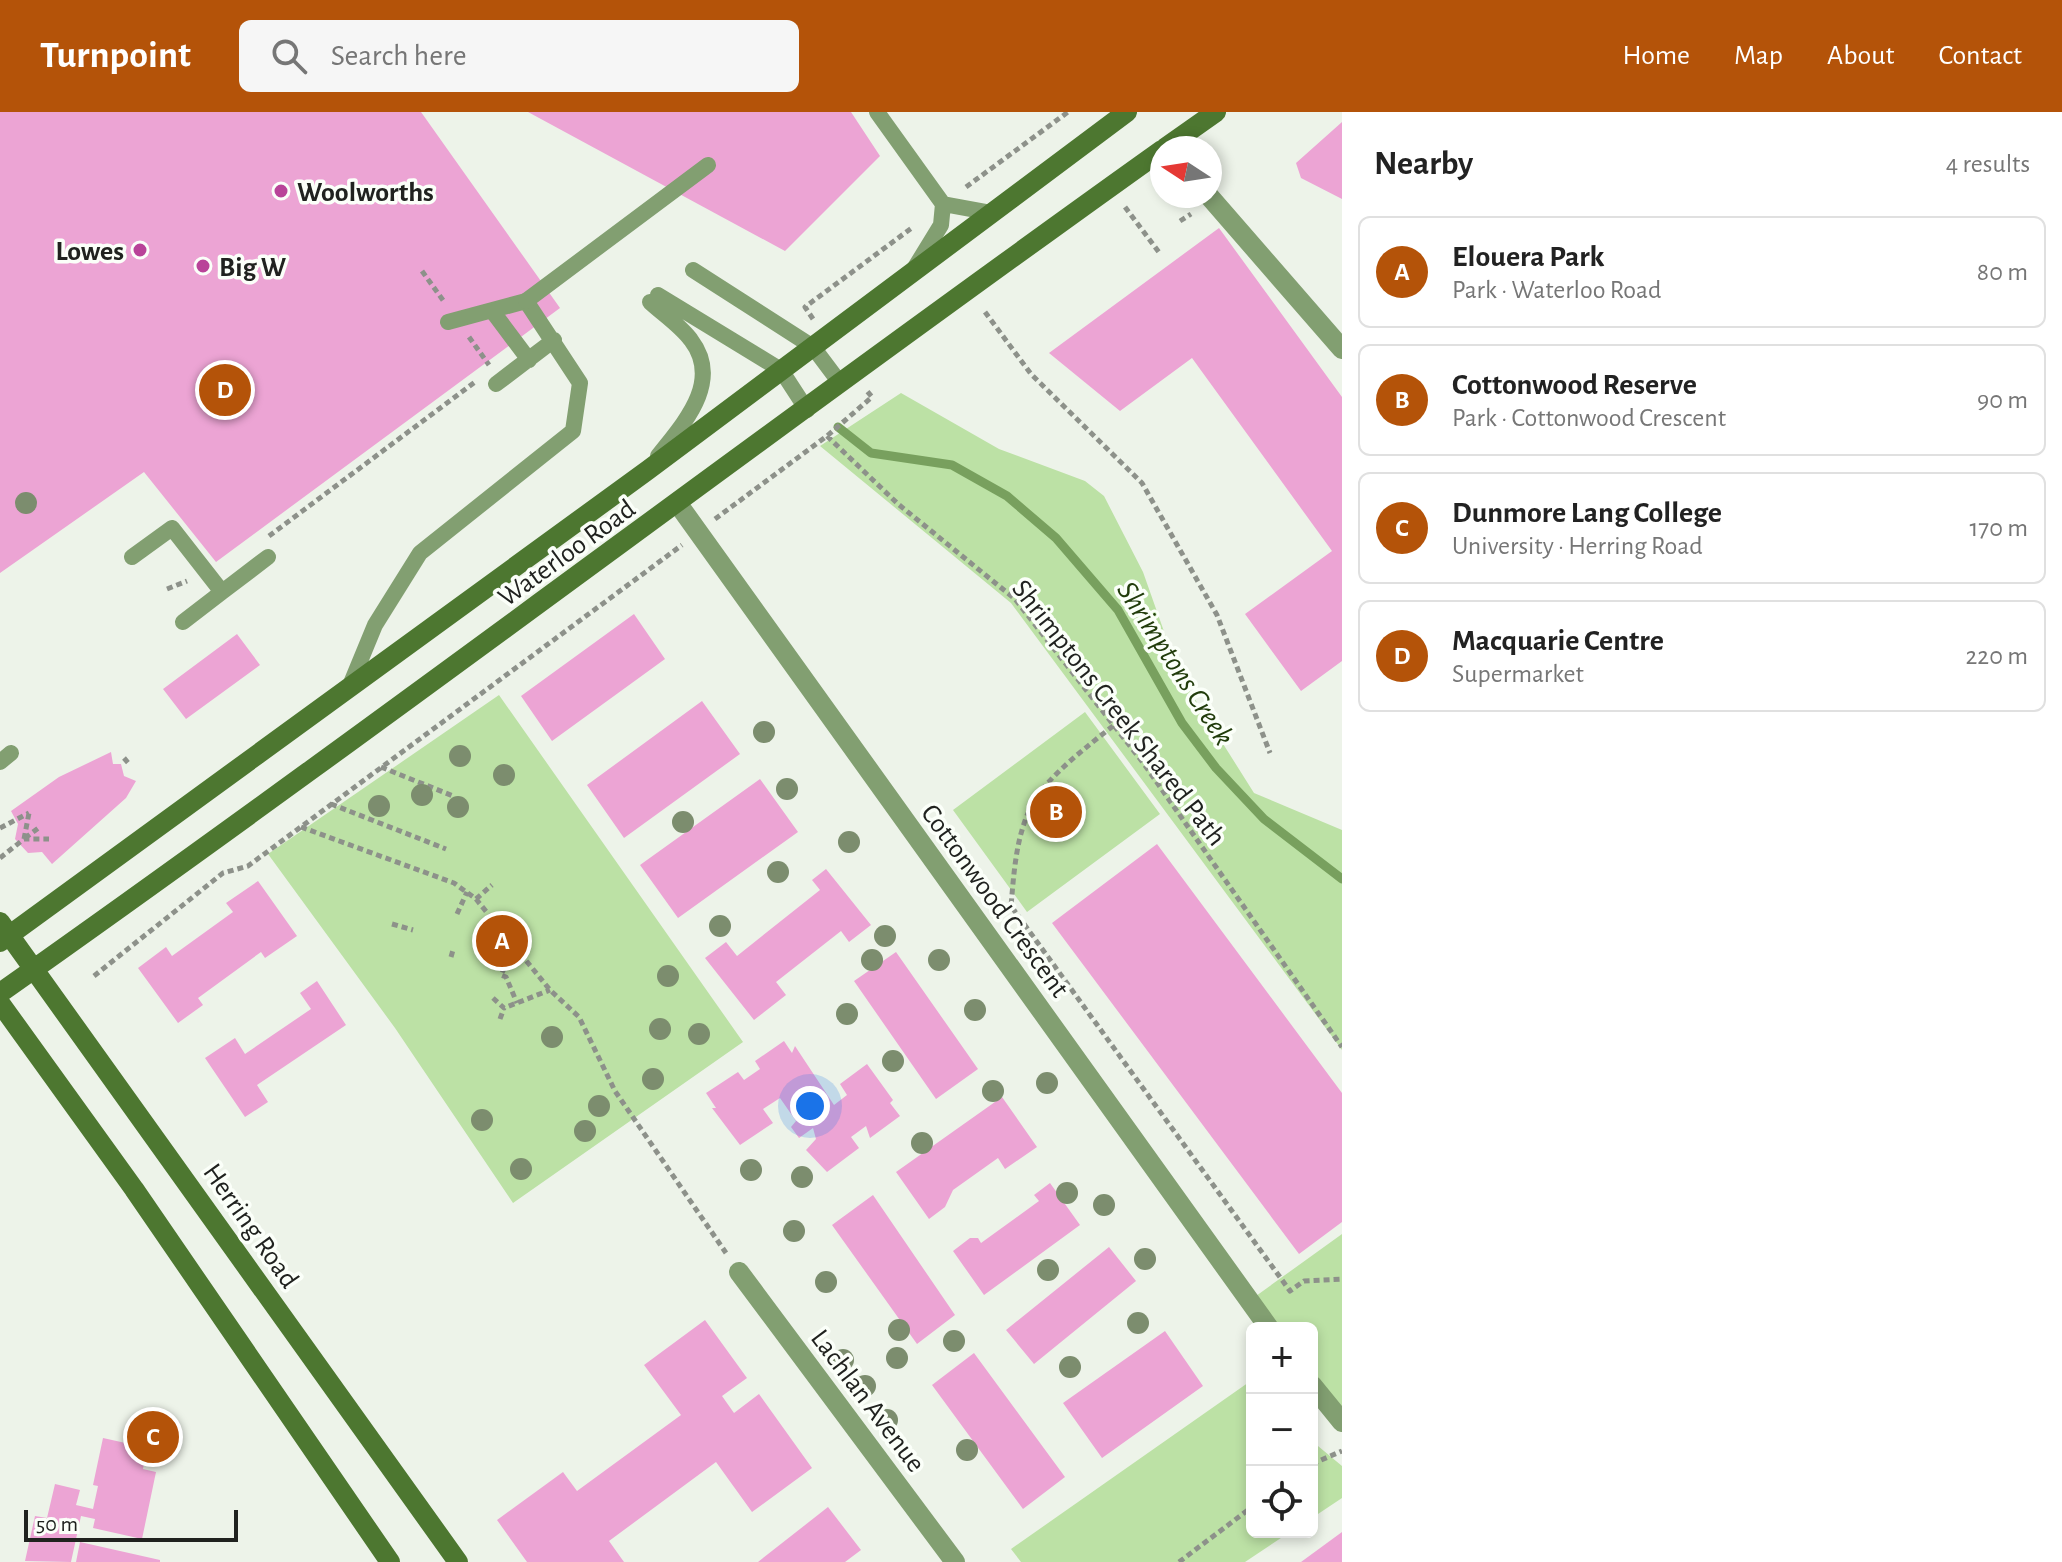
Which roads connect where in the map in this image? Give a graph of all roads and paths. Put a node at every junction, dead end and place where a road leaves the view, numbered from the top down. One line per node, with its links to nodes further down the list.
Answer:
1 (877, 112): 8 (lane)
2 (1068, 112): 8 (path)
3 (1127, 112): 11 (street, Waterloo Road)
4 (1216, 112): 5 (street, Waterloo Road)
5 (1183, 136)
6 (1150, 160): 30 (street, Waterloo Road)
7 (708, 165): 18 (lane, bridge)
8 (943, 204): 11 (lane); 17 (lane); 19 (path)
9 (1125, 207): 14 (path)
10 (1219, 208): 25 (street)
11 (992, 213): 17 (street, Waterloo Road)
12 (1191, 214): 13 (path)
13 (1180, 221)
14 (1161, 255)
15 (693, 270): 24 (lane)
16 (422, 271): 22 (path)
17 (911, 274): 24 (street, Waterloo Road)
18 (526, 301): 20 (lane); 23 (lane)
19 (805, 307)
20 (493, 312): 22 (lane); 26 (lane)
21 (985, 312): 47 (path)
22 (452, 321): 28 (path)
23 (554, 340): 26 (lane); 45 (lane)
24 (813, 347): 27 (street, Waterloo Road); 30 (lane)
25 (1342, 349)
26 (529, 360): 28 (lane)
27 (781, 370): 32 (lane); 34 (street, Waterloo Road); 34 (lane)
28 (494, 376)
29 (479, 379): 37 (path)
30 (840, 383): 32 (street, Waterloo Road)
31 (872, 397): 33 (path)
32 (807, 410): 35 (street, Waterloo Road)
33 (827, 436): 36 (path); 46 (path, Shrimptons Creek Shared Path)
34 (648, 470): 45 (street, Waterloo Road)
35 (678, 504): 70 (street, Waterloo Road); 82 (street, Cottonwood Crescent)
36 (719, 517)
37 (264, 540)
38 (672, 552): 50 (path)
39 (132, 557): 41 (lane)
40 (268, 557): 43 (lane)
41 (208, 574): 42 (path); 43 (lane)
42 (167, 589)
43 (222, 592): 44 (lane)
44 (183, 622)
45 (349, 688): 66 (street, Waterloo Road)
46 (1113, 726): 79 (path, Shrimptons Creek Shared Path); 81 (path)
47 (1270, 753)
48 (124, 758): 49 (path)
49 (130, 765)
50 (381, 767): 51 (path); 52 (path)
51 (453, 796)
52 (331, 804): 54 (path); 58 (path)
53 (41, 826): 56 (path)
54 (300, 827): 61 (path); 71 (path)
55 (0, 828): 56 (path)
56 (24, 839): 57 (path); 59 (path)
57 (49, 839)
58 (446, 849)
59 (0, 858)
60 (492, 885): 62 (path)
61 (467, 892): 62 (path); 63 (path)
62 (476, 899): 68 (path)
63 (457, 914)
64 (392, 924): 65 (path)
65 (413, 930)
66 (3, 933): 70 (street, Herring Road)
67 (487, 949): 69 (path)
68 (523, 953): 69 (path); 72 (path)
69 (509, 958): 76 (path)
70 (35, 968): 73 (street, Waterloo Road); 89 (street, Herring Road)
71 (94, 976)
72 (550, 990): 76 (path); 80 (path)
73 (0, 993)
74 (493, 998): 77 (path)
75 (0, 1003): 88 (street)
76 (517, 1003): 77 (path)
77 (504, 1008): 78 (path)
78 (500, 1019)
79 (1342, 1047)
80 (739, 1272): 90 (street, Lachlan Avenue)
81 (1342, 1279)
82 (1265, 1322)
83 (1318, 1392): 84 (street)
84 (1342, 1422)
85 (1342, 1451): 86 (path)
86 (1318, 1461)
87 (1246, 1512): 91 (path)
88 (390, 1562)
89 (458, 1562)
90 (955, 1562)
91 (1179, 1562)

